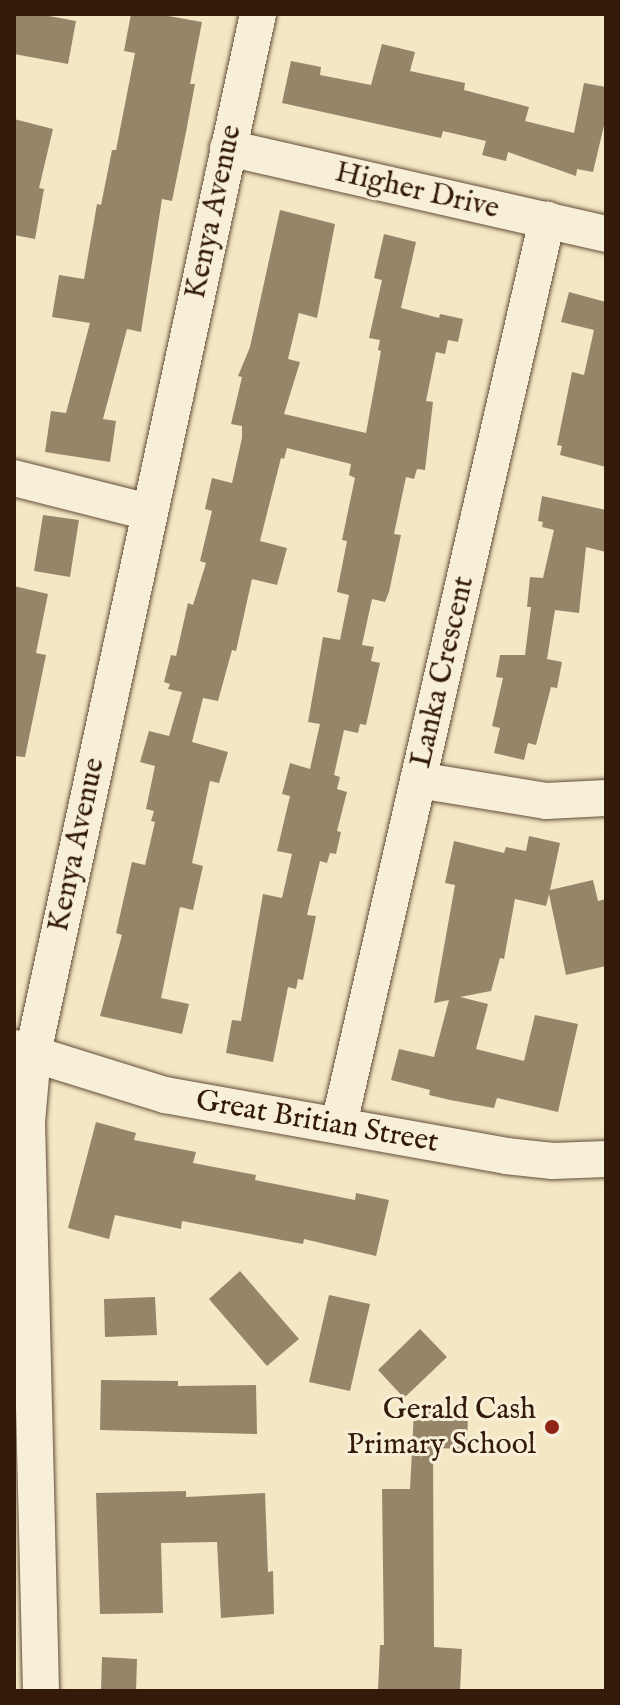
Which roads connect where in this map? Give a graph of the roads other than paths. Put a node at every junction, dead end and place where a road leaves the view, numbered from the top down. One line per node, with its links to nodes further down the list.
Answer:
1 (258, 14): 2 (street, Kenya Avenue)
2 (228, 148): 3 (street, Higher Drive); 6 (street, Kenya Avenue)
3 (547, 220): 4 (street, Higher Drive); 7 (street, Lanka Crescent)
4 (606, 234)
5 (14, 478): 6 (street)
6 (148, 512): 9 (street, Kenya Avenue)
7 (418, 780): 8 (street); 10 (street, Lanka Crescent)
8 (606, 798)
9 (24, 1051): 10 (street, Great Britian Street); 12 (street, Kenya Avenue)
10 (339, 1124): 11 (street, Great Britian Street)
11 (606, 1159)
12 (41, 1691)

